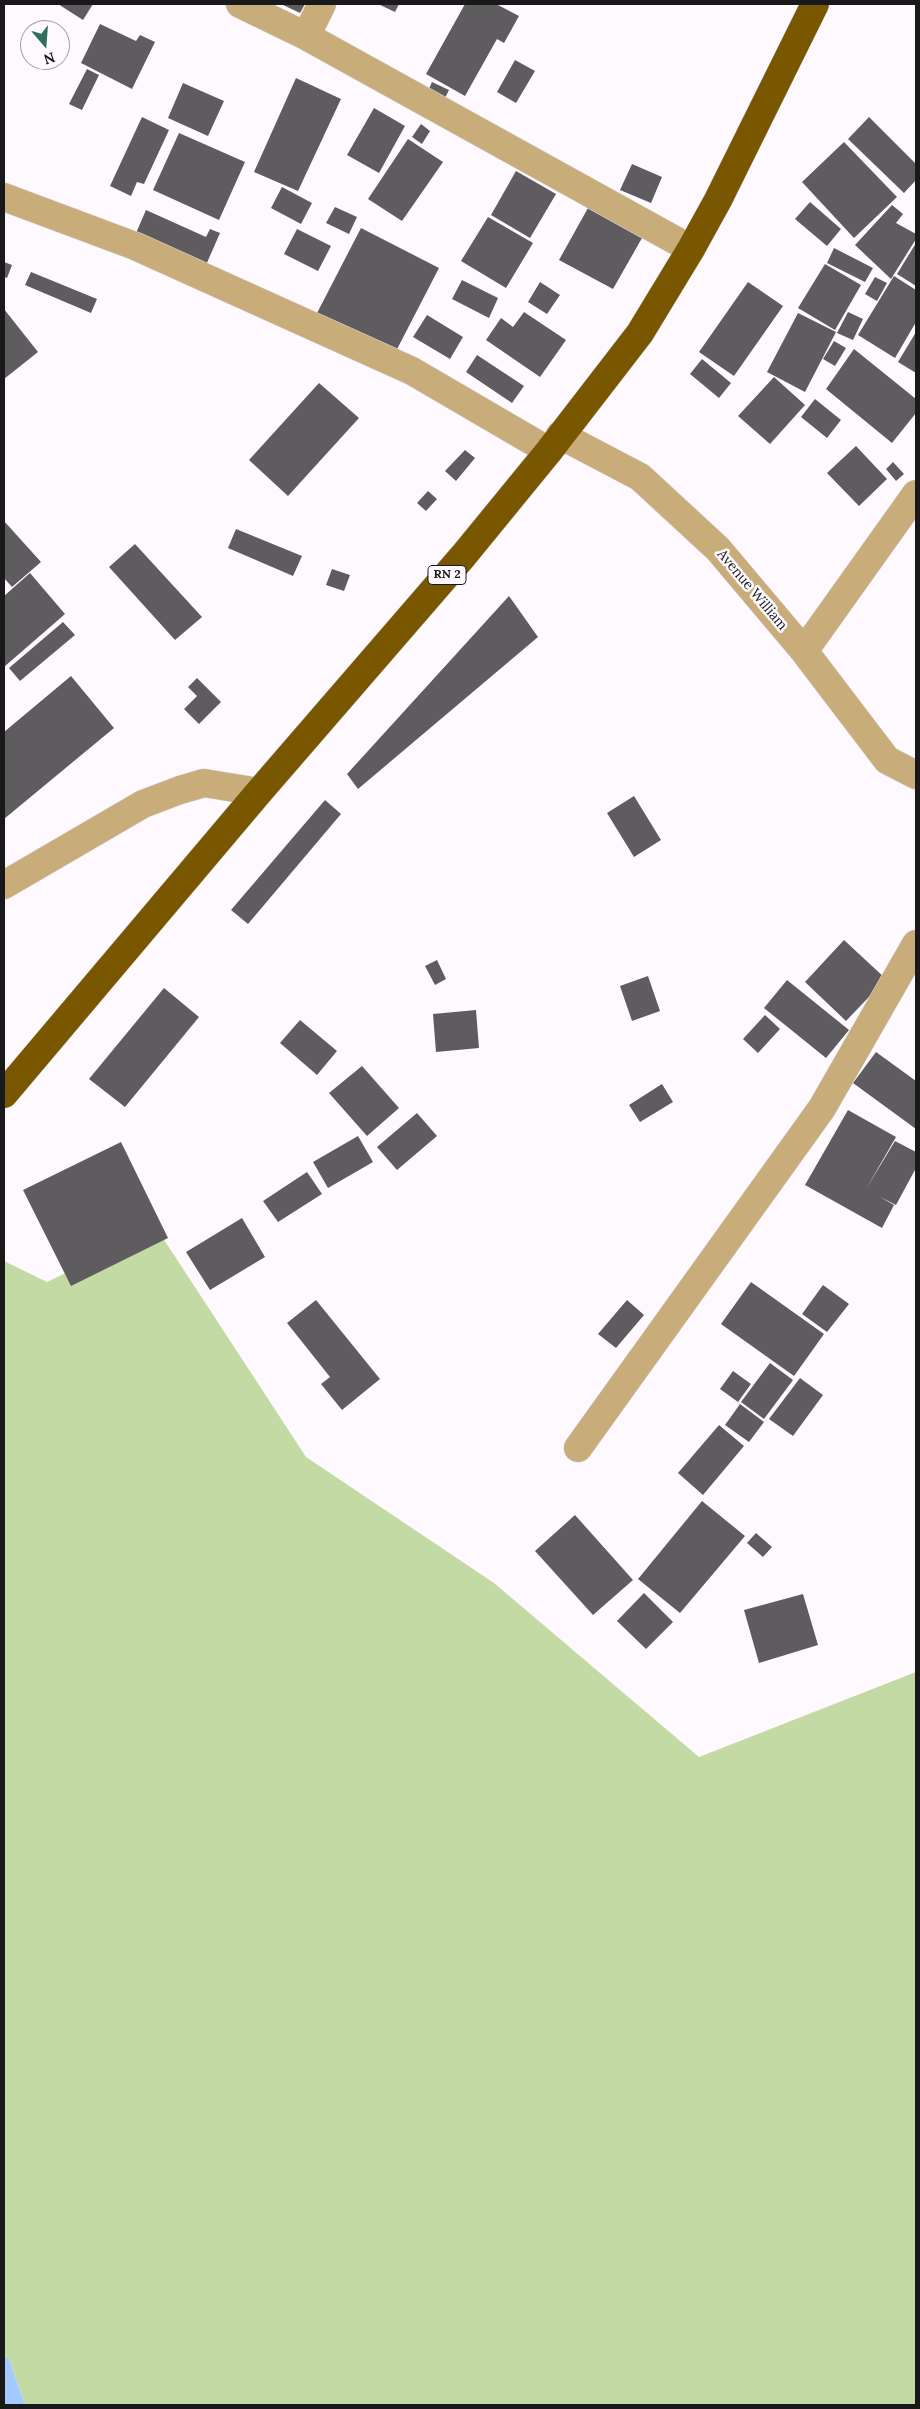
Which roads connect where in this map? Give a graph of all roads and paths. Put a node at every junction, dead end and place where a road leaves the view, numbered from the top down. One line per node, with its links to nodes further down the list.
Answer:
1 (240, 4): 4 (street)
2 (322, 4): 4 (street)
3 (815, 4): 6 (highway, RN 2)
4 (306, 36): 6 (street)
5 (4, 197): 7 (street, Avenue William)
6 (691, 249): 7 (highway, RN 2)
7 (555, 443): 9 (street, Avenue William); 11 (highway, RN 2)
8 (916, 494): 9 (street)
9 (804, 652): 10 (street, Avenue William)
10 (916, 775)
11 (259, 792): 12 (street); 14 (highway, RN 2)
12 (4, 885)
13 (916, 944): 15 (street)
14 (4, 1094)
15 (578, 1448)

